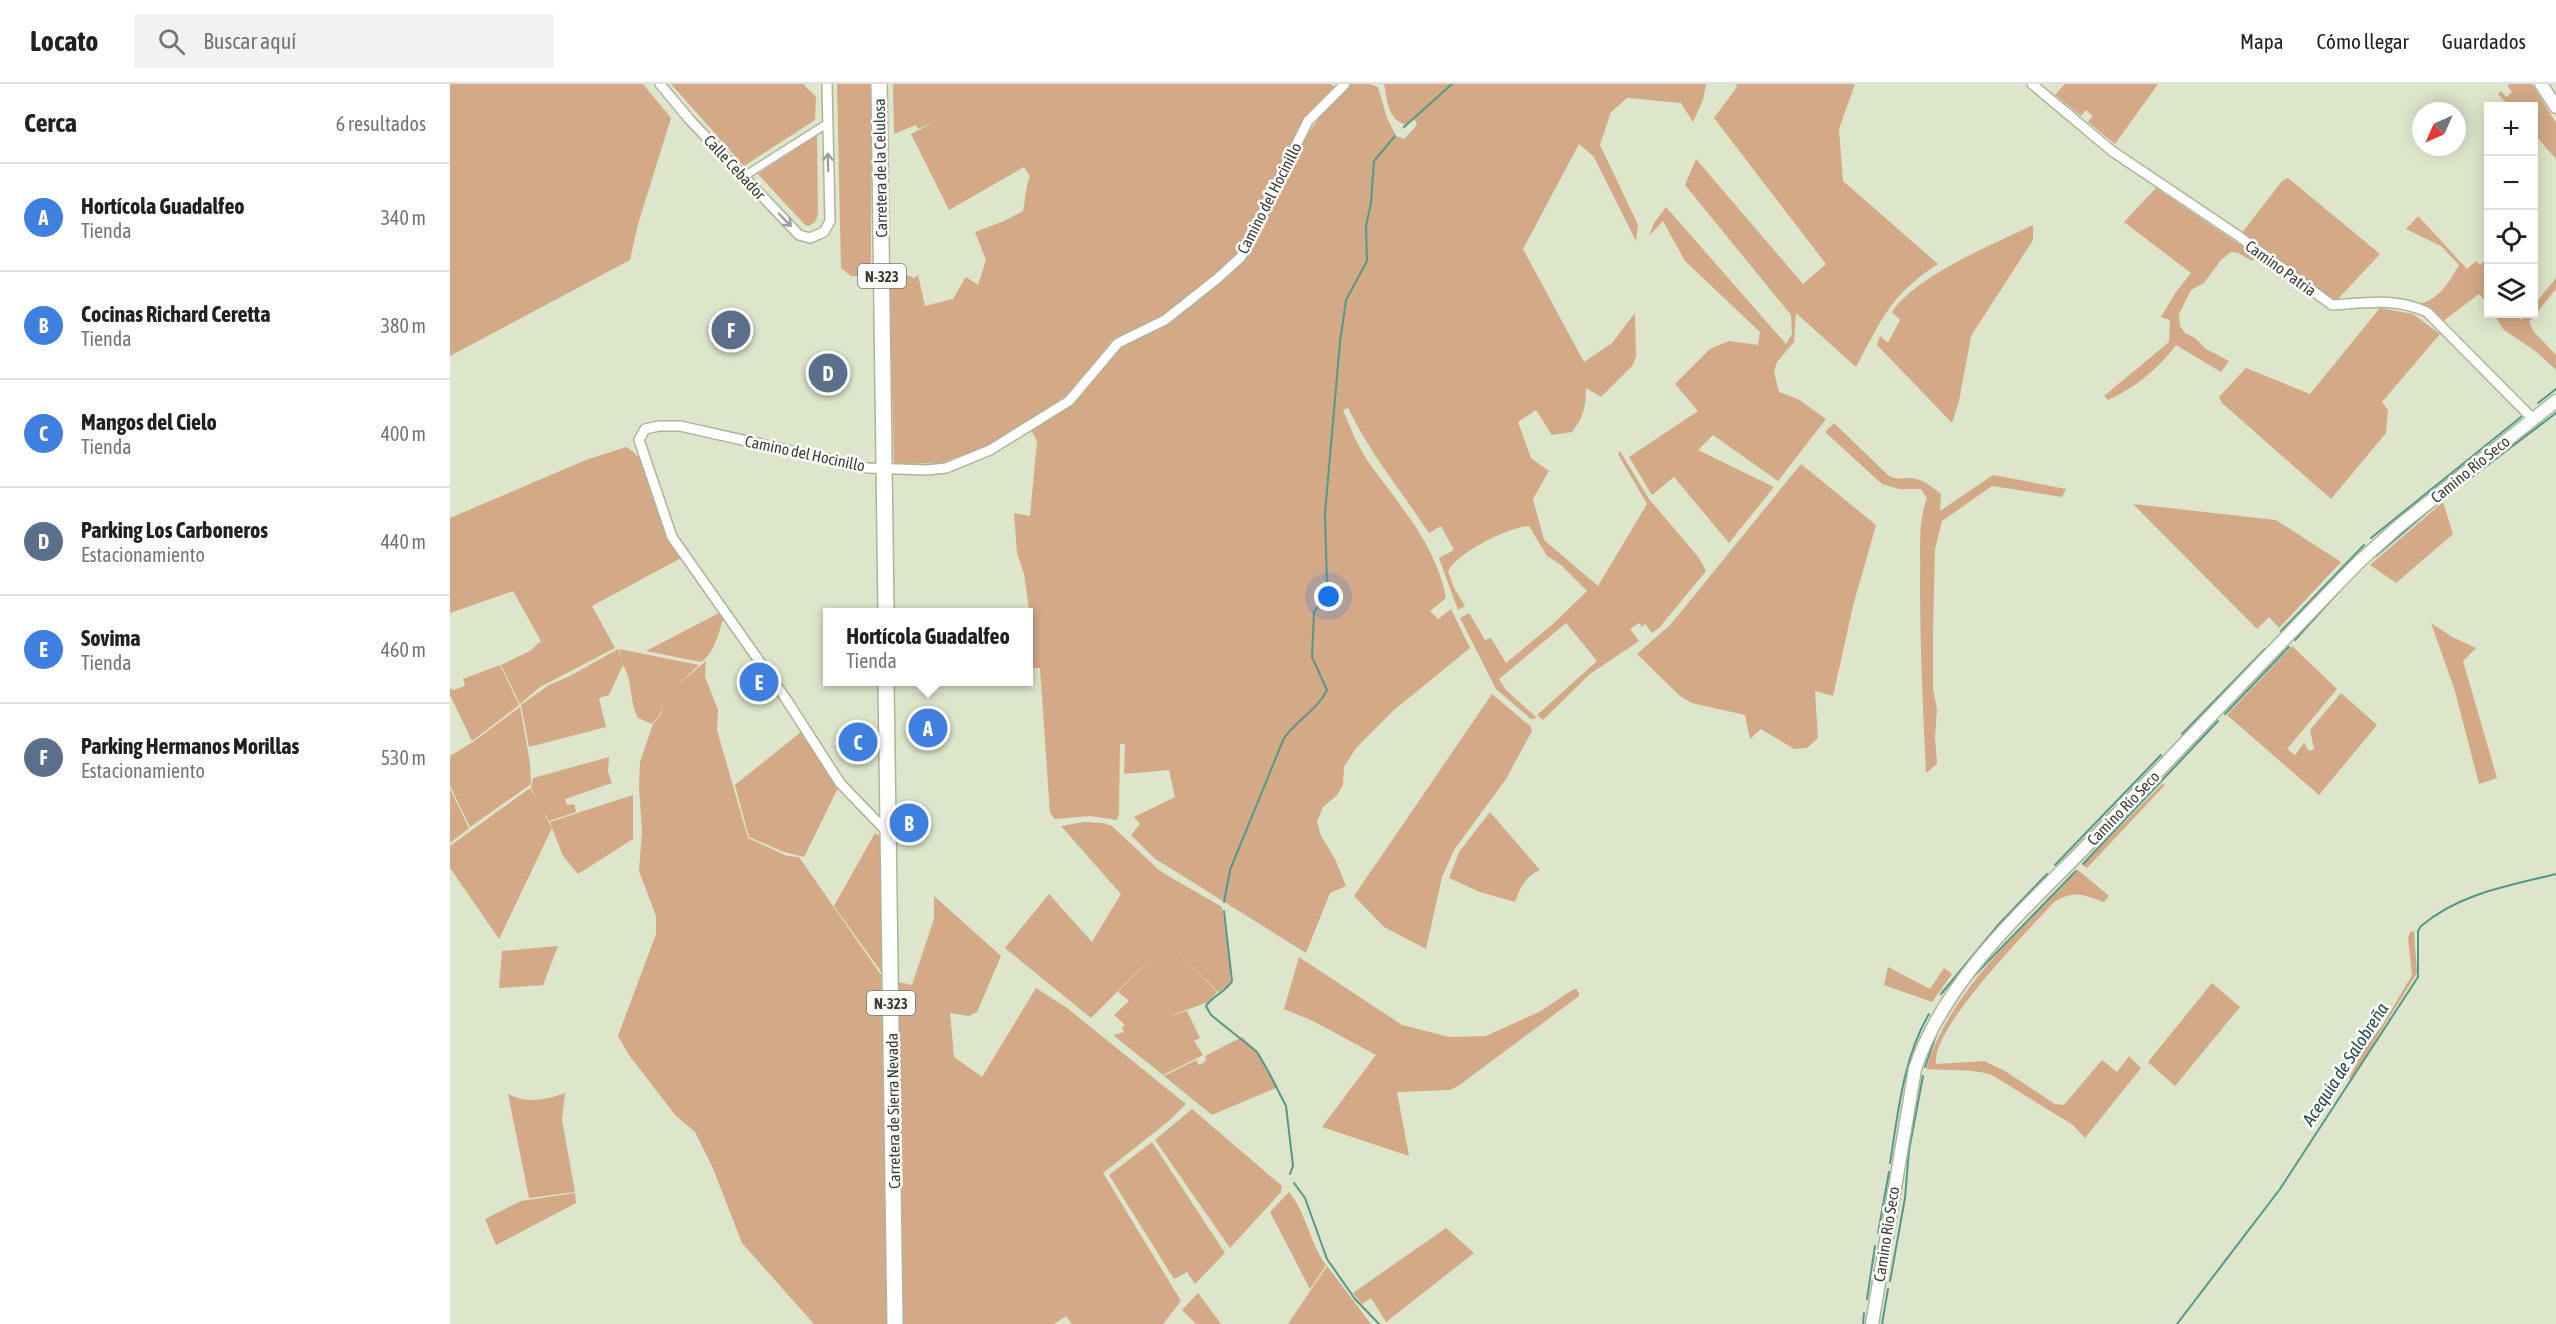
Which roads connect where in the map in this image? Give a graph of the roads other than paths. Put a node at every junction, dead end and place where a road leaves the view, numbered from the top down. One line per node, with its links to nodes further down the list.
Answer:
1 (660, 84): 10 (street, Calle Cebador)
2 (818, 84): 7 (street)
3 (879, 84): 13 (highway, Carretera de la Celulosa / N-323)
4 (1346, 84): 13 (street, Camino del Hocinillo)
5 (2032, 84): 12 (street, Camino Patria)
6 (2541, 84): 8 (street)
7 (827, 89): 9 (street)
8 (2556, 107)
9 (828, 123): 10 (street); 10 (street, Calle Cebador, one-way to 9)
10 (744, 177)
11 (2556, 401): 12 (street, Camino Río Seco)
12 (2533, 419): 18 (street, Camino Río Seco)
13 (884, 468): 14 (highway, N-323); 16 (street, Camino del Hocinillo)
14 (886, 608)
15 (886, 686): 16 (highway, Carretera de Sierra Nevada / N-323)
16 (888, 833): 17 (highway, Carretera de Sierra Nevada / N-323)
17 (895, 1324)
18 (1872, 1324)

